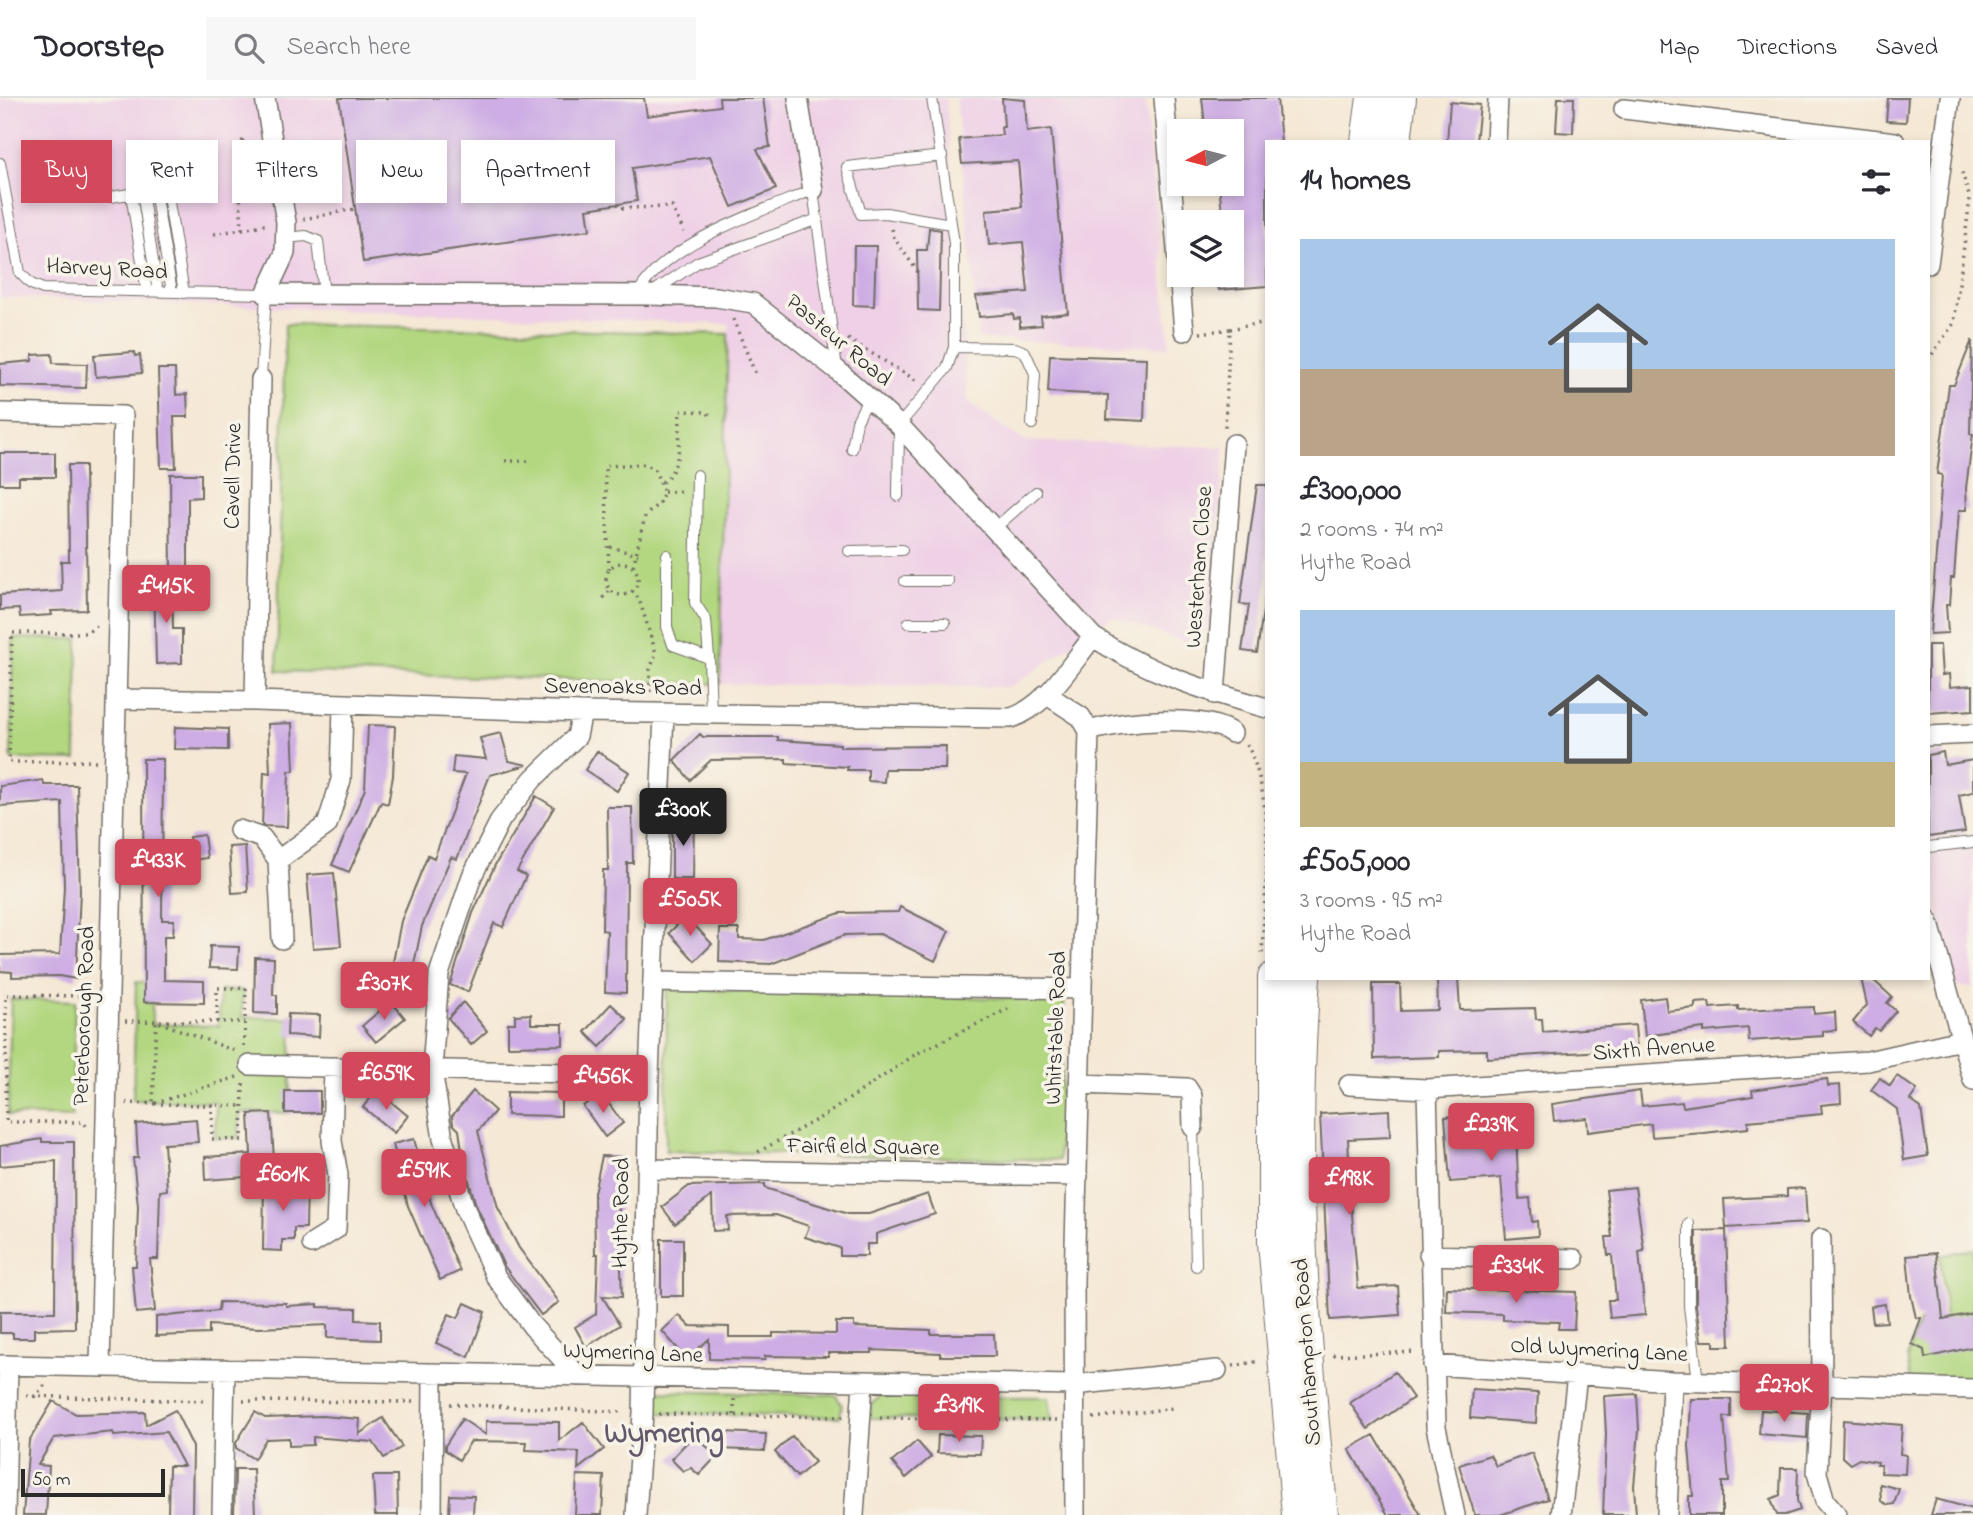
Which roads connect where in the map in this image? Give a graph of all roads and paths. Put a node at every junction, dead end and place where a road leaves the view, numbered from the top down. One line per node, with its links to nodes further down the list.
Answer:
1 (265, 98): 26 (street)
2 (798, 98): 17 (street)
3 (932, 98): 15 (lane)
4 (1164, 98): 38 (street)
5 (1373, 98): 10 (main road)
6 (1400, 98): 11 (main road)
7 (1498, 98): 12 (street)
8 (1950, 98): 14 (street)
9 (1624, 109): 13 (street)
10 (1367, 140)
11 (1395, 140)
12 (1496, 140)
13 (1879, 140)
14 (1944, 152): 27 (street); 40 (path)
15 (942, 156): 23 (lane); 23 (lane)
16 (0, 163): 29 (lane, Harvey Road)
17 (813, 190): 21 (lane); 34 (lane)
18 (112, 197): 29 (lane)
19 (157, 203): 30 (lane)
20 (169, 203): 31 (lane)
21 (818, 219): 34 (lane); 37 (lane)
22 (270, 224): 25 (path)
23 (951, 224): 39 (lane)
24 (892, 228): 28 (path)
25 (242, 229)
26 (285, 237): 32 (street); 33 (lane)
27 (1930, 250)
28 (918, 272)
29 (153, 292): 30 (lane, Harvey Road)
30 (172, 292): 31 (lane, Harvey Road)
31 (184, 293): 32 (lane, Harvey Road)
32 (266, 294): 33 (street, Pasteur Road); 42 (lane, Cavell Drive)
33 (324, 295): 34 (street, Pasteur Road)
34 (643, 295): 41 (street, Pasteur Road)
35 (1265, 322): 36 (path)
36 (1230, 329): 38 (path); 49 (path)
37 (832, 330): 41 (lane); 43 (path)
38 (1184, 331)
39 (954, 347): 43 (lane); 47 (lane)
40 (1930, 357)
41 (837, 370): 44 (street, Pasteur Road)
42 (261, 379): 81 (street, Cavell Drive)
43 (929, 390): 48 (lane)
44 (869, 397): 48 (street, Pasteur Road); 50 (lane)
45 (0, 413): 80 (street, Peterborough Road)
46 (711, 417): 54 (path)
47 (1032, 424)
48 (899, 425): 58 (lane); 59 (street, Pasteur Road)
49 (1234, 443): 79 (street, Westerham Close)
50 (852, 449)
51 (505, 461): 52 (path)
52 (531, 461)
53 (698, 475): 76 (lane)
54 (662, 482): 56 (path); 60 (path)
55 (688, 491): 56 (path)
56 (664, 492): 63 (path)
57 (1036, 492): 59 (lane)
58 (898, 496)
59 (995, 528): 75 (street, Pasteur Road)
60 (608, 547): 63 (path); 66 (path)
61 (902, 550): 62 (lane)
62 (849, 551)
63 (638, 555): 65 (path)
64 (667, 555): 76 (lane)
65 (633, 567): 66 (path); 70 (path)
66 (609, 569): 69 (path)
67 (905, 581): 68 (lane)
68 (947, 581)
69 (610, 590): 70 (path); 71 (path)
70 (632, 591): 77 (path)
71 (603, 598)
72 (101, 623): 91 (path)
73 (908, 623): 74 (lane)
74 (945, 623)
75 (1093, 637): 78 (street, Sevenoaks Road); 79 (street, Pasteur Road)
76 (709, 659): 86 (lane)
77 (650, 692)
78 (1046, 694): 86 (street, Sevenoaks Road); 87 (street)
79 (1215, 694): 83 (street, Pasteur Road)
80 (117, 699): 81 (street, Sevenoaks Road); 107 (street, Peterborough Road)
81 (255, 701): 82 (street, Sevenoaks Road)
82 (343, 705): 84 (street, Sevenoaks Road); 98 (street)
83 (1265, 707)
84 (582, 712): 85 (street, Sevenoaks Road); 113 (street)
85 (664, 713): 86 (street, Sevenoaks Road); 103 (street, Hythe Road)
86 (711, 714)
87 (1089, 731): 90 (street); 105 (street, Whitstable Road)
88 (1973, 734): 89 (street)
89 (1930, 736)
90 (1239, 737): 92 (path)
91 (97, 761)
92 (1260, 778): 93 (path); 94 (path)
93 (1265, 778)
94 (1265, 800)
95 (239, 830): 98 (street)
96 (1973, 842): 97 (lane)
97 (1930, 847)
98 (278, 859): 100 (street)
99 (1930, 927): 110 (street)
100 (282, 939)
101 (1268, 980): 169 (main road, Southampton Road)
102 (1304, 980): 170 (main road, Southampton Road)
103 (653, 982): 105 (street); 114 (street, Hythe Road)
104 (92, 983): 123 (path)
105 (1082, 989): 116 (street, Whitstable Road)
106 (1014, 1006): 125 (path)
107 (109, 1021): 108 (path); 119 (street, Peterborough Road)
108 (156, 1021): 109 (path); 111 (path); 120 (path)
109 (245, 1022)
110 (1961, 1040): 115 (street); 118 (street, Sixth Avenue)
111 (246, 1065): 112 (street); 120 (path)
112 (334, 1067): 113 (street); 129 (street)
113 (432, 1070): 114 (street); 143 (street)
114 (649, 1075): 124 (street, Hythe Road)
115 (1973, 1080)
116 (1080, 1084): 122 (street); 126 (street, Whitstable Road)
117 (1349, 1086): 118 (street, Sixth Avenue)
118 (1427, 1089): 130 (street)
119 (107, 1103): 120 (path); 138 (street, Peterborough Road)
120 (153, 1104): 121 (path)
121 (243, 1106)
122 (1194, 1127): 132 (lane)
123 (90, 1132)
124 (648, 1169): 125 (street, Fairfield Square); 144 (street, Hythe Road)
125 (725, 1170): 126 (street, Fairfield Square)
126 (1078, 1176): 149 (street, Whitstable Road)
127 (1689, 1224): 146 (lane)
128 (1821, 1239): 148 (street)
129 (312, 1244)
130 (1429, 1255): 131 (street); 134 (street)
131 (1574, 1259)
132 (1196, 1266)
133 (1329, 1355): 134 (path)
134 (1433, 1358): 142 (street, Old Wymering Lane); 171 (street)
135 (1263, 1360): 140 (path)
136 (4, 1365): 137 (street, Wymering Lane); 152 (street)
137 (62, 1366): 138 (street, Wymering Lane); 153 (path)
138 (100, 1366): 139 (street, Wymering Lane)
139 (225, 1369): 141 (street, Wymering Lane); 155 (street)
140 (1217, 1370): 149 (street, Wymering Lane)
141 (433, 1373): 143 (street, Wymering Lane); 156 (street)
142 (1577, 1375): 145 (street, Old Wymering Lane); 172 (street)
143 (578, 1376): 144 (street, Wymering Lane)
144 (643, 1379): 147 (street, Wymering Lane); 158 (street, Hythe Road)
145 (1672, 1381): 146 (street, Old Wymering Lane); 173 (street)
146 (1698, 1382): 148 (street, Old Wymering Lane)
147 (863, 1383): 149 (street, Wymering Lane); 160 (street)
148 (1822, 1384): 150 (street, Old Wymering Lane); 174 (street)
149 (1073, 1385): 162 (street, Whitstable Road)
150 (1973, 1389)
151 (734, 1392): 159 (path)
152 (6, 1396): 153 (path); 163 (street)
153 (34, 1396): 155 (path)
154 (960, 1397): 161 (path)
155 (224, 1402): 156 (path); 164 (street)
156 (433, 1403): 158 (path); 165 (street)
157 (1174, 1408): 162 (path)
158 (643, 1413): 159 (path); 166 (street, Hythe Road)
159 (734, 1415): 160 (path)
160 (860, 1418): 161 (path); 167 (street)
161 (960, 1419): 162 (path)
162 (1073, 1420): 168 (street, Whitstable Road)
163 (5, 1515)
164 (222, 1515)
165 (432, 1515)
166 (636, 1515)
167 (854, 1515)
168 (1075, 1515)
169 (1298, 1515)
170 (1322, 1515)
171 (1455, 1515)
172 (1561, 1515)
173 (1667, 1515)
174 (1837, 1515)

